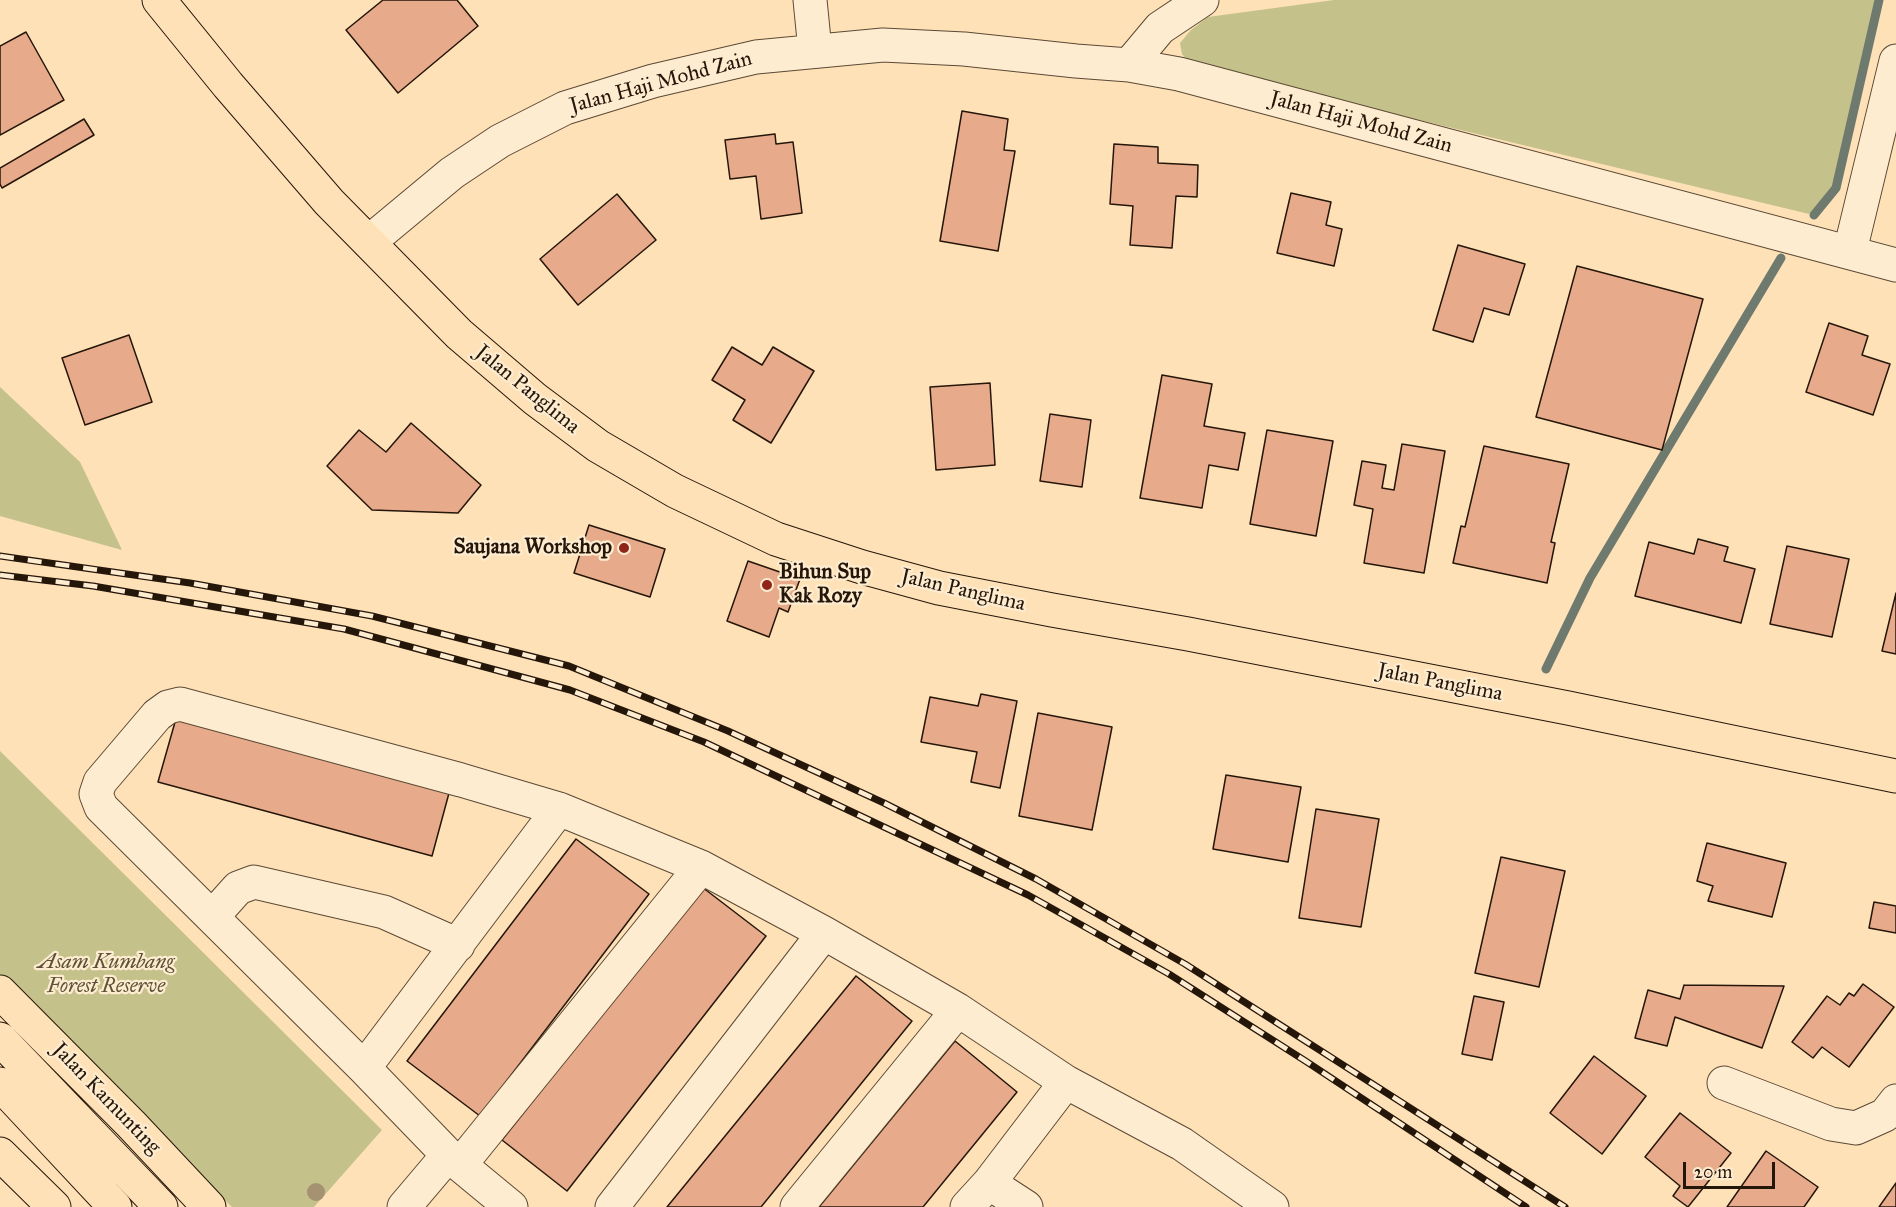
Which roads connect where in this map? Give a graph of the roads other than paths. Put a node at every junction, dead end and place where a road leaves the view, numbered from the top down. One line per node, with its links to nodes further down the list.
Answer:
1 (159, 0): 7 (main road, Jalan Panglima)
2 (810, 0): 4 (street)
3 (1202, 0): 6 (street)
4 (815, 50): 6 (street, Jalan Haji Mohd Zain); 7 (street, Jalan Haji Mohd Zain)
5 (1896, 61): 8 (street)
6 (1129, 65): 8 (street, Jalan Haji Mohd Zain)
7 (369, 242): 10 (main road, Jalan Panglima)
8 (1850, 251): 9 (street, Jalan Haji Mohd Zain)
9 (1896, 265)
10 (1896, 776)
11 (559, 809): 12 (street); 13 (street); 15 (street)
12 (701, 867): 14 (street); 25 (street)
13 (212, 917): 15 (street); 19 (street)
14 (824, 933): 17 (street); 33 (street)
15 (458, 945): 19 (street)
16 (0, 992): 30 (main road, Jalan Kamunting)
17 (958, 1010): 20 (street); 34 (street)
18 (0, 1039): 29 (main road, Jalan Kamunting)
19 (364, 1068): 25 (street)
20 (1066, 1082): 26 (street); 37 (street)
21 (1724, 1083): 23 (street)
22 (0, 1084): 28 (main road)
23 (1896, 1101)
24 (0, 1154): 27 (main road)
25 (454, 1160): 31 (street); 32 (street)
26 (989, 1183): 35 (street); 36 (street)
27 (54, 1207)
28 (115, 1207)
29 (160, 1207)
30 (209, 1207)
31 (404, 1207)
32 (511, 1207)
33 (612, 1207)
34 (796, 1207)
35 (968, 1207)
36 (1026, 1207)
37 (1272, 1207)

